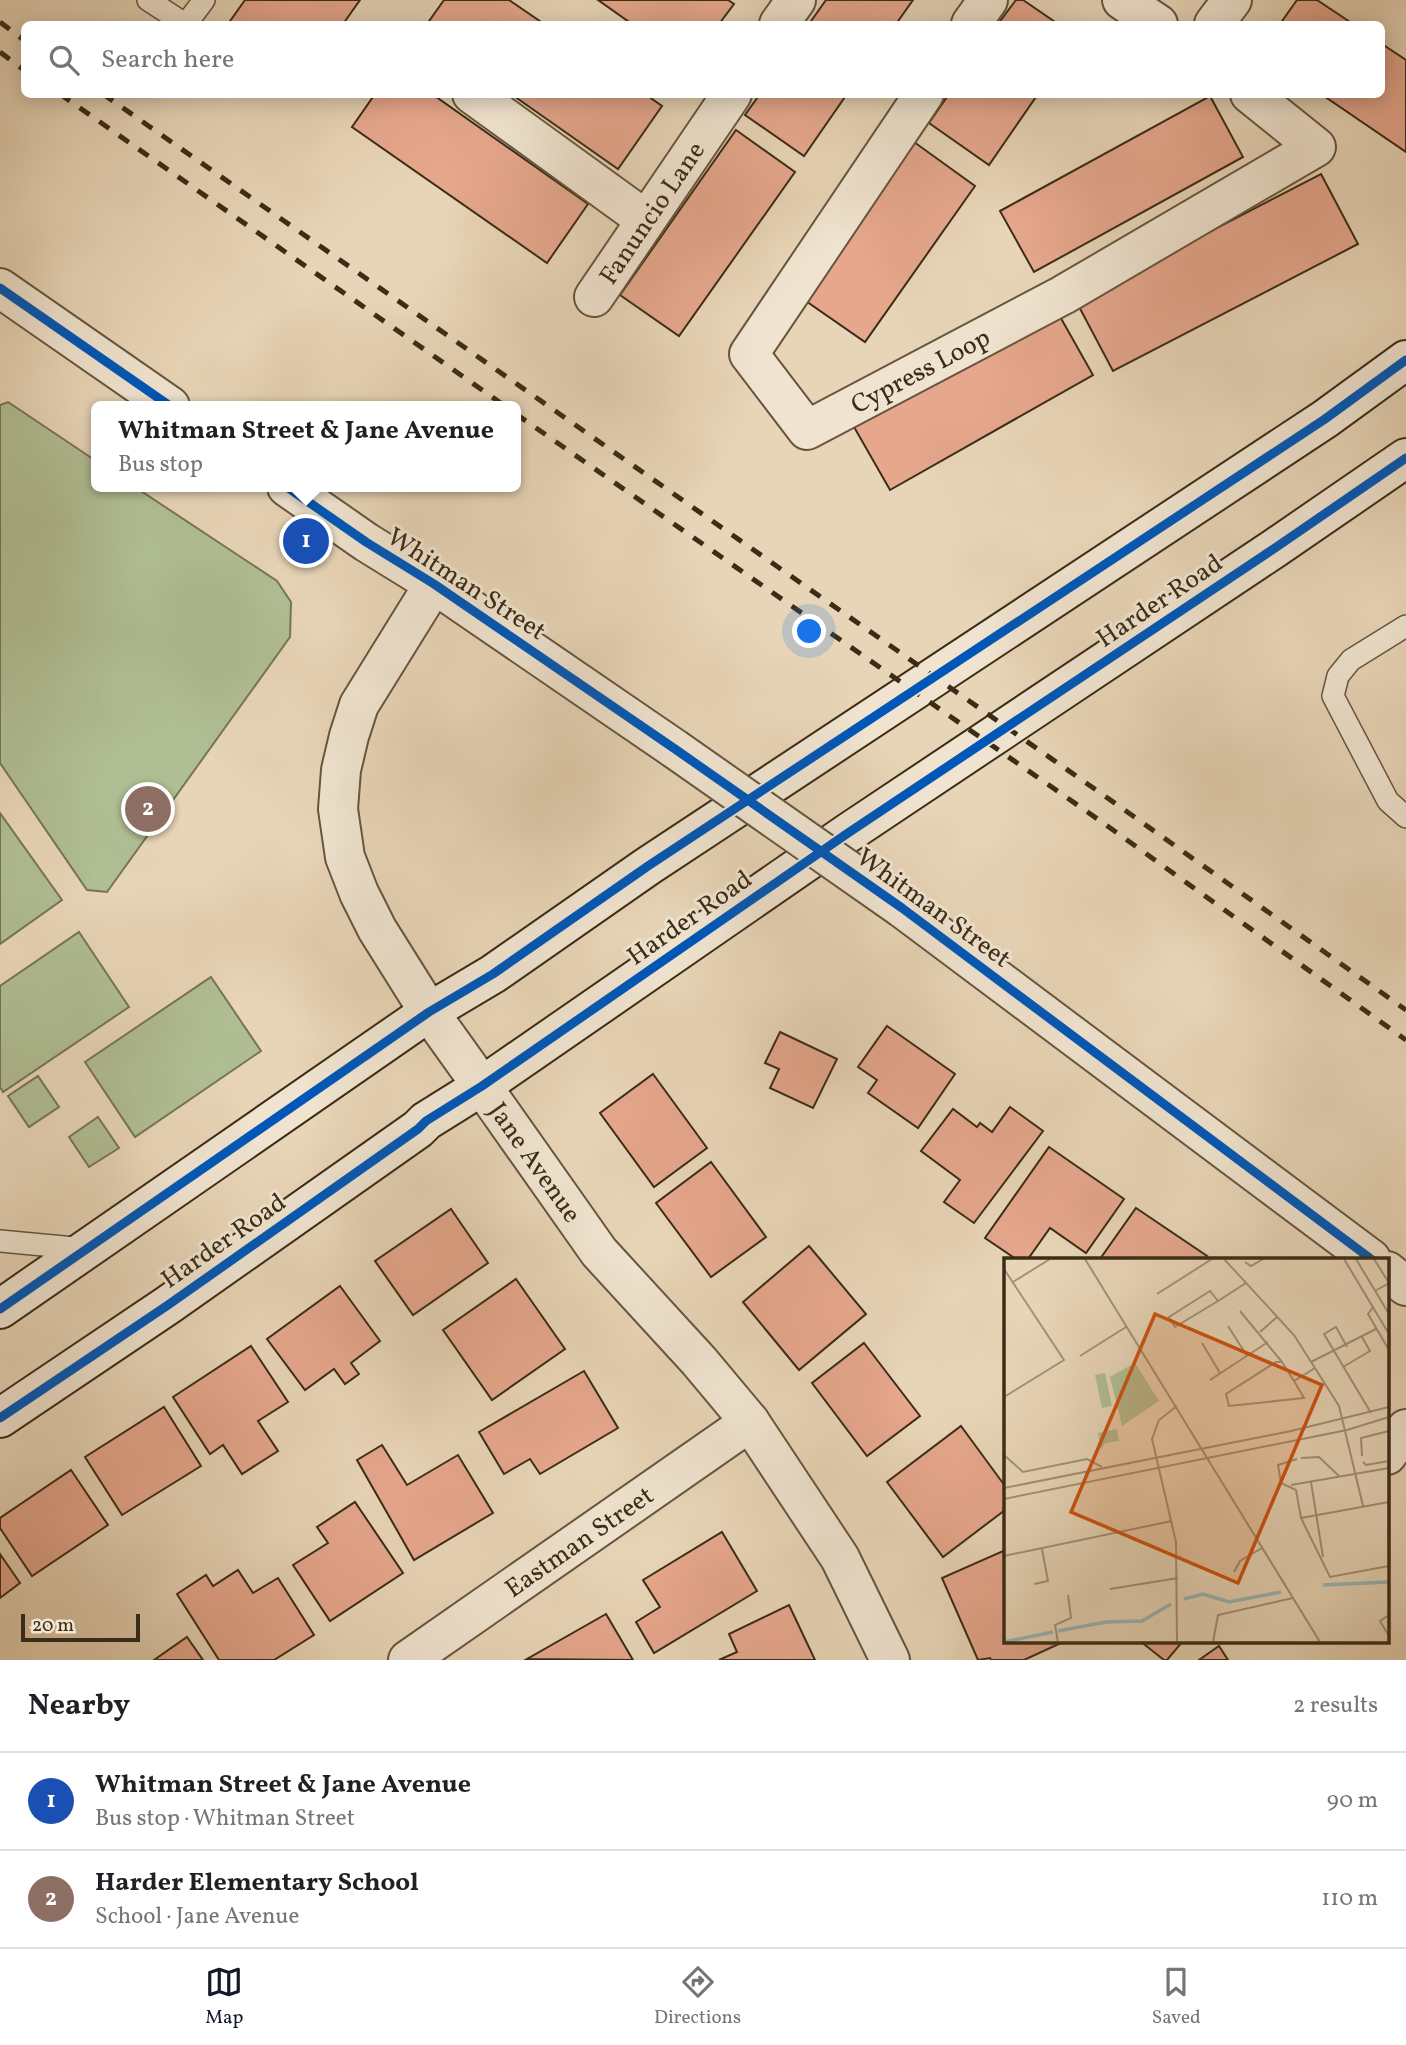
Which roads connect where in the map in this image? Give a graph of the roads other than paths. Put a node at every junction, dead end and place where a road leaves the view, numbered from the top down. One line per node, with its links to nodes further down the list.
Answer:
1 (148, 0): 6 (lane)
2 (204, 0): 7 (lane)
3 (988, 0): 8 (street)
4 (1122, 0): 9 (street)
5 (1232, 0): 10 (street)
6 (181, 21)
7 (188, 21)
8 (973, 21)
9 (1154, 21)
10 (1216, 21)
11 (478, 98): 15 (street)
12 (729, 98): 15 (street, Fanuncio Lane)
13 (921, 98): 14 (street, Cypress Loop)
14 (1255, 98)
15 (646, 220): 17 (street, Fanuncio Lane)
16 (0, 288): 19 (street)
17 (594, 297)
18 (1406, 360): 25 (street)
19 (163, 401)
20 (1406, 458): 26 (street, Harder Road)
21 (293, 492): 22 (street, Whitman Street)
22 (434, 584): 25 (street, Jane Avenue); 29 (street, Whitman Street, bridge)
23 (1406, 626): 24 (lane)
24 (1406, 817)
25 (429, 1012): 26 (street, Jane Avenue); 28 (street)
26 (482, 1086): 33 (street, Harder Road); 34 (street, Jane Avenue)
27 (0, 1241): 28 (lane)
28 (87, 1249): 32 (street)
29 (1370, 1258)
30 (1388, 1272): 31 (street)
31 (1406, 1286)
32 (0, 1309)
33 (0, 1418)
34 (750, 1422): 37 (street, Eastman Street); 38 (street, Jane Avenue)
35 (1406, 1429): 36 (street)
36 (1388, 1454)
37 (408, 1660)
38 (890, 1660)

